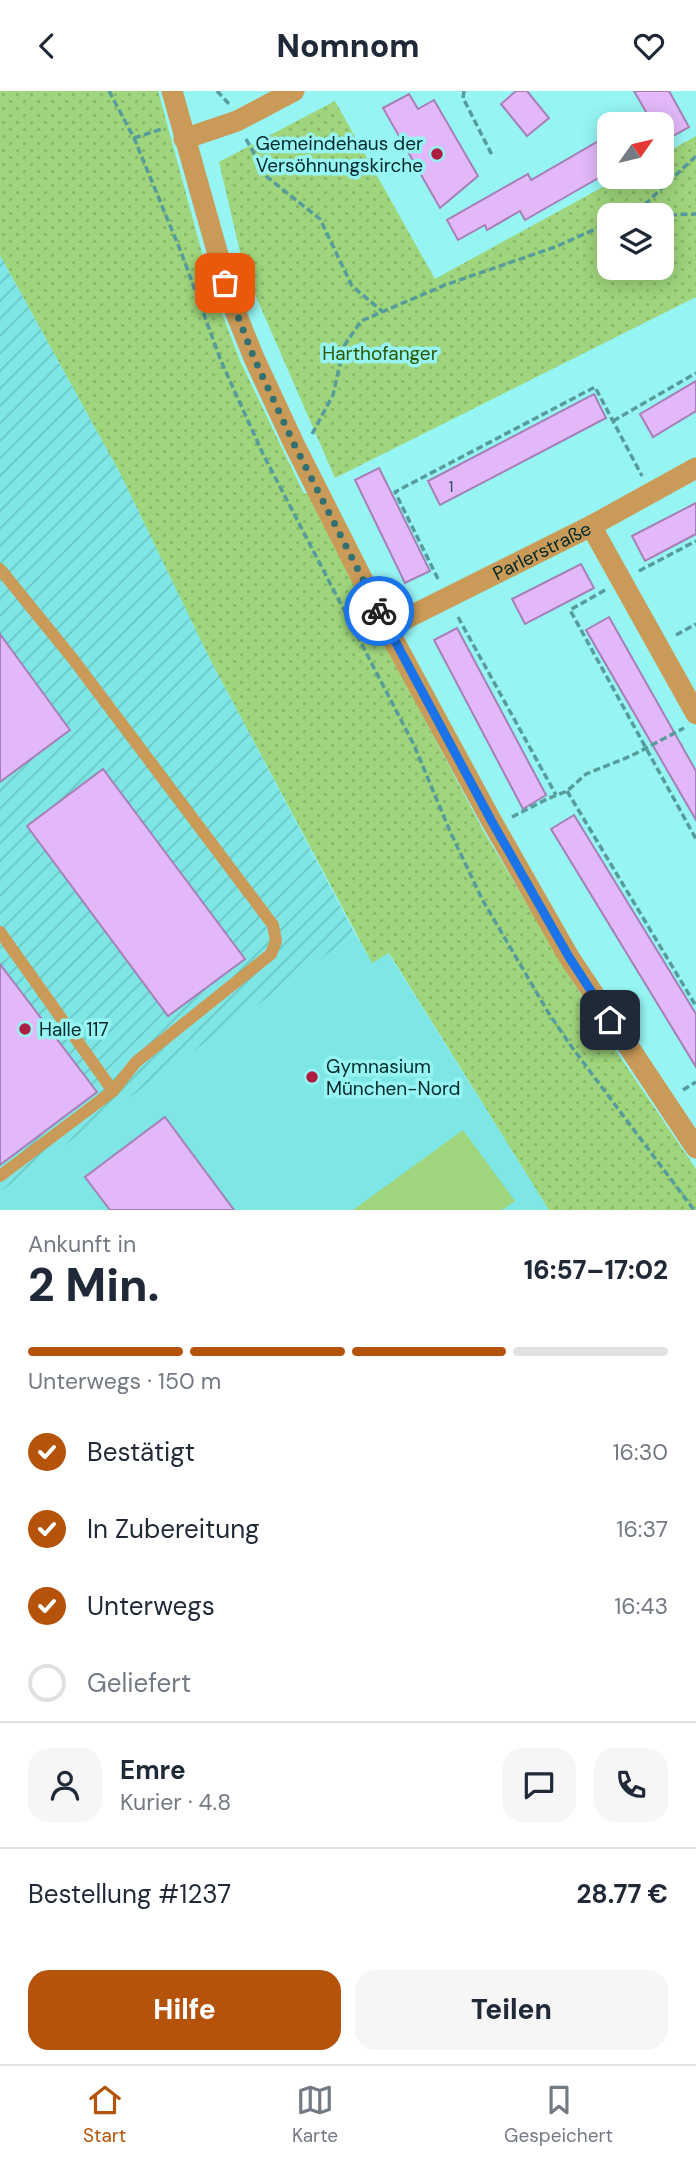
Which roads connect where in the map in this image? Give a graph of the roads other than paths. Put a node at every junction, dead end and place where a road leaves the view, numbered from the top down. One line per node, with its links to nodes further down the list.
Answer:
1 (172, 91): 3 (street)
2 (294, 91): 3 (street)
3 (182, 131): 7 (street)
4 (696, 468): 5 (street, Parlerstraße)
5 (591, 526): 7 (street, Parlerstraße); 8 (street)
6 (0, 569): 10 (lane)
7 (387, 628): 11 (street)
8 (691, 721)
9 (0, 932): 10 (lane)
10 (113, 1091): 12 (lane)
11 (696, 1148)
12 (0, 1176)

